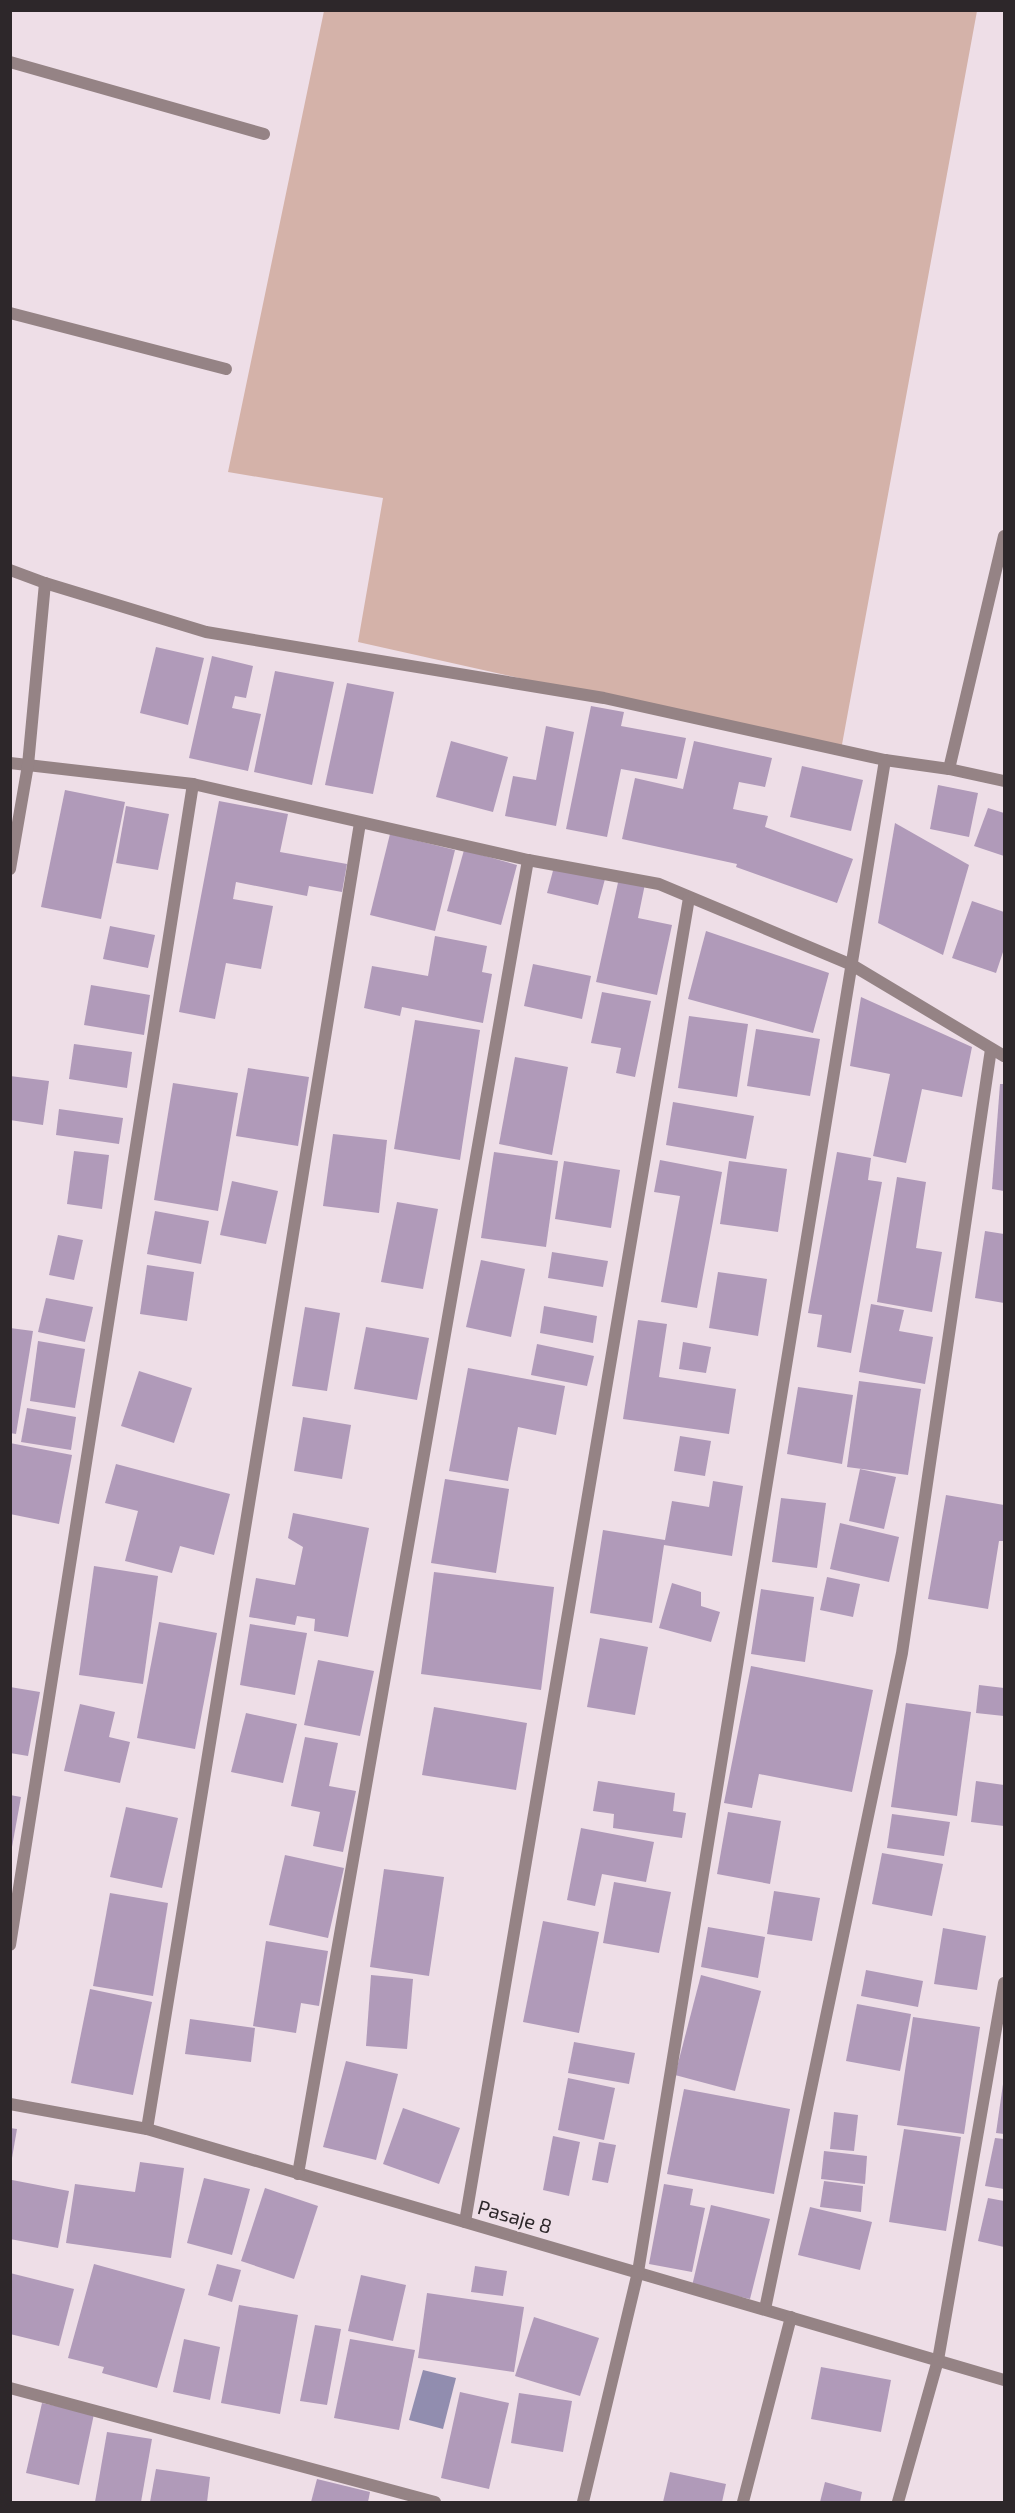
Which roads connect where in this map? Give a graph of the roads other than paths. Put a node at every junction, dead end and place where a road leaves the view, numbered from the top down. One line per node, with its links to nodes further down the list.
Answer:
1 (10, 62): 2 (street)
2 (264, 134)
3 (10, 314): 4 (street)
4 (226, 369)
5 (1005, 536): 11 (street)
6 (10, 570): 7 (street)
7 (45, 583): 8 (street); 10 (street)
8 (885, 760): 11 (street); 18 (street)
9 (10, 763): 10 (street)
10 (28, 765): 13 (street); 16 (street)
11 (949, 769): 12 (street)
12 (1005, 781)
13 (193, 784): 14 (street); 21 (street)
14 (360, 823): 15 (street); 24 (street)
15 (528, 860): 17 (street); 25 (street)
16 (10, 869)
17 (689, 898): 18 (street); 26 (street)
18 (852, 965): 19 (street); 27 (street)
19 (991, 1049): 20 (street); 28 (street)
20 (1005, 1056)
21 (10, 1945)
22 (1005, 1983): 30 (street)
23 (10, 2104): 24 (street, Pasaje 8)
24 (147, 2129): 25 (street, Pasaje 8)
25 (298, 2174): 26 (street, Pasaje 8)
26 (465, 2222): 27 (street, Pasaje 8)
27 (638, 2272): 28 (street, Pasaje 8); 34 (street)
28 (765, 2309): 29 (street, Pasaje 8)
29 (791, 2317): 30 (street, Pasaje 8); 35 (street)
30 (938, 2360): 31 (street, Pasaje 8); 36 (street)
31 (1005, 2379)
32 (10, 2388): 33 (street)
33 (435, 2502)
34 (583, 2502)
35 (743, 2502)
36 (898, 2502)

